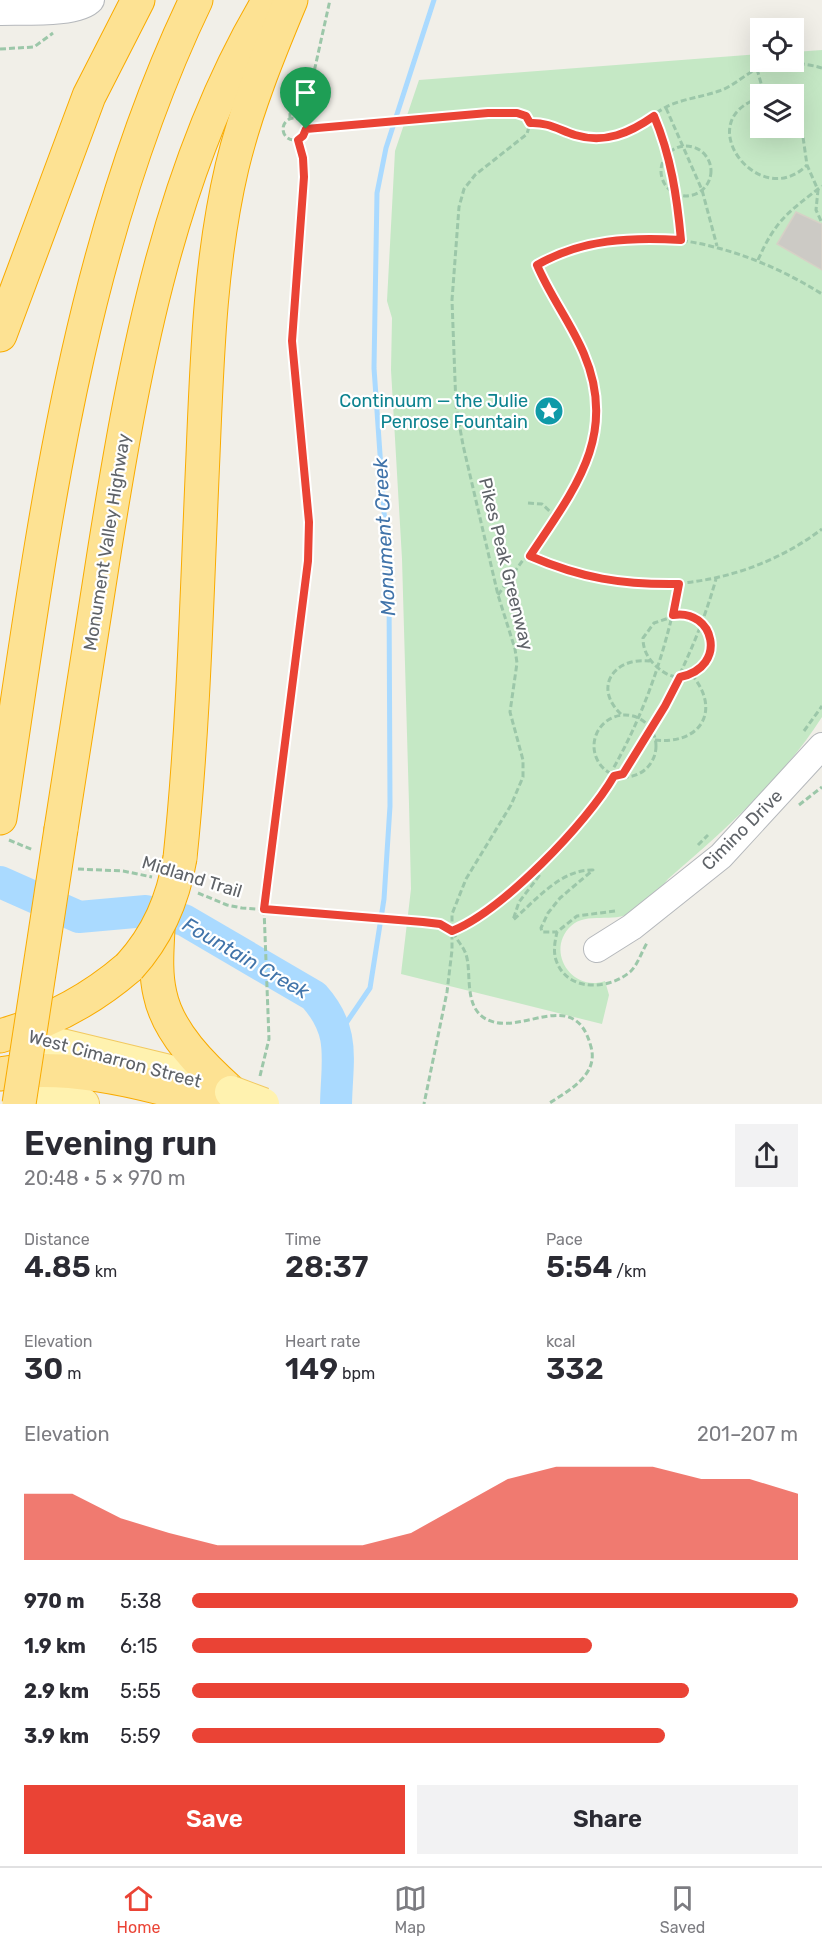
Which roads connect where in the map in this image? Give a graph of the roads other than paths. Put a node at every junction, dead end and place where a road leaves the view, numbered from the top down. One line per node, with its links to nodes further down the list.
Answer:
1 (138, 0): 8 (highway)
2 (196, 0): 10 (highway)
3 (269, 0): 15 (highway, Monument Valley Highway, bridge)
4 (291, 0): 12 (highway, bridge)
5 (37, 5): 6 (street); 7 (street)
6 (81, 5)
7 (0, 12)
8 (0, 335)
9 (816, 746): 11 (street, Cimino Drive)
10 (1, 820)
11 (597, 949)
12 (143, 972): 13 (highway); 16 (highway)
13 (3, 1034): 14 (highway); 16 (main road, West Cimarron Street)
14 (69, 1073): 15 (highway); 16 (highway); 18 (highway)
15 (12, 1086): 17 (main road)
16 (242, 1095)
17 (83, 1104)
18 (128, 1104)

